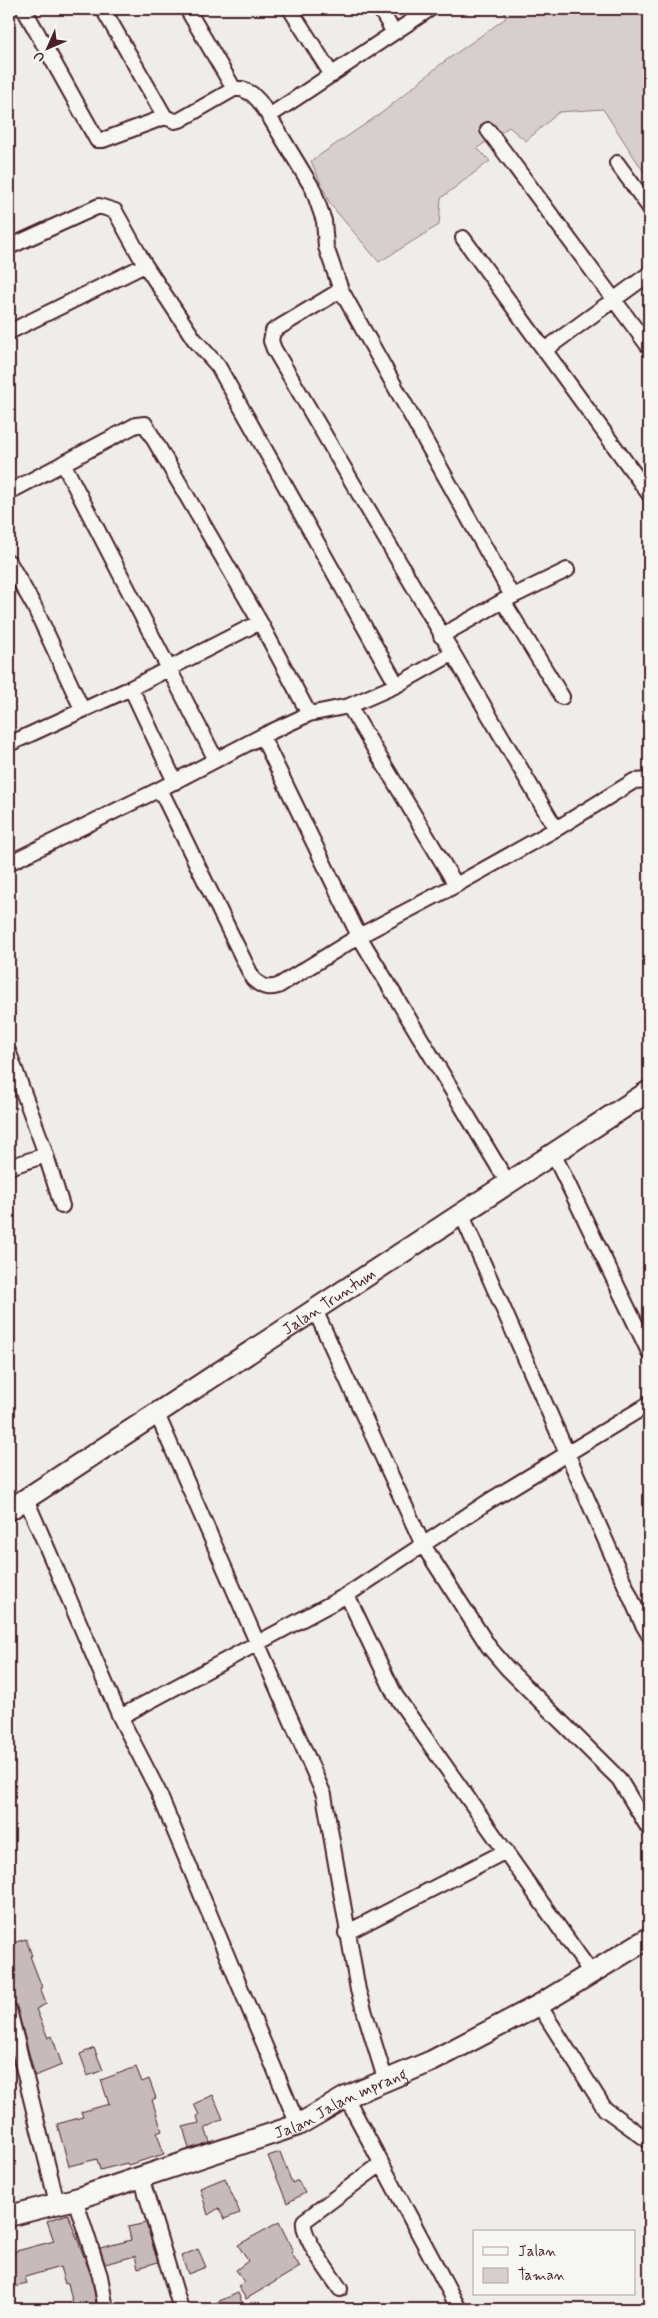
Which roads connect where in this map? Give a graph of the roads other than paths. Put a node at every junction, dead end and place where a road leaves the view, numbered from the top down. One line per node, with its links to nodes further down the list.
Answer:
1 (24, 9): 11 (street)
2 (103, 9): 11 (street)
3 (187, 9): 9 (street)
4 (290, 9): 8 (street)
5 (380, 9): 7 (street)
6 (430, 9): 7 (street)
7 (393, 31): 8 (street)
8 (332, 75): 10 (street)
9 (234, 89): 10 (street); 11 (street)
10 (269, 116): 19 (street)
11 (165, 117)
12 (488, 130): 20 (street)
13 (617, 163): 14 (street)
14 (649, 207)
15 (463, 238): 23 (street)
16 (9, 247): 17 (street)
17 (145, 265): 21 (street); 34 (street)
18 (649, 274): 20 (street)
19 (341, 290): 29 (street); 31 (street)
20 (614, 300): 22 (street); 23 (street)
21 (9, 332)
22 (649, 347)
23 (546, 349): 26 (street)
24 (63, 463): 25 (street); 30 (street); 33 (street)
25 (9, 492)
26 (649, 494)
27 (9, 562): 38 (street)
28 (567, 570): 29 (street)
29 (507, 598): 31 (street); 36 (street)
30 (260, 622): 33 (street); 39 (street)
31 (441, 636): 32 (street)
32 (452, 654): 34 (street); 48 (street)
33 (170, 668): 35 (street); 42 (street)
34 (397, 684): 37 (street)
35 (130, 688): 38 (street); 45 (street)
36 (562, 697)
37 (349, 706): 39 (street); 50 (street)
38 (82, 710): 41 (street)
39 (309, 714): 40 (street)
40 (262, 736): 42 (street); 51 (street)
41 (9, 744)
42 (216, 760): 45 (street)
43 (649, 780): 44 (street)
44 (634, 781): 47 (street); 48 (street)
45 (175, 782): 46 (street)
46 (160, 789): 49 (street); 51 (street)
47 (649, 791)
48 (556, 829): 50 (street)
49 (9, 863)
50 (456, 885): 51 (street)
51 (359, 936): 57 (street)
52 (9, 1053): 55 (street)
53 (649, 1091): 54 (street, Jalan Truntum)
54 (553, 1154): 57 (street, Jalan Truntum); 61 (street)
55 (46, 1155): 56 (street); 58 (street)
56 (9, 1167)
57 (508, 1184): 59 (street, Jalan Truntum)
58 (62, 1206)
59 (461, 1213): 60 (street, Jalan Truntum); 64 (street)
60 (315, 1310): 63 (street, Jalan Truntum); 67 (street)
61 (649, 1352)
62 (649, 1404): 64 (street)
63 (157, 1414): 65 (street, Jalan Truntum); 70 (street)
64 (567, 1454): 67 (street); 69 (street)
65 (26, 1499): 66 (street, Jalan Truntum); 71 (street)
66 (9, 1510)
67 (424, 1545): 68 (street); 72 (street)
68 (347, 1595): 70 (street); 73 (street)
69 (647, 1626)
70 (258, 1643): 71 (street); 74 (street)
71 (120, 1717): 81 (street)
72 (649, 1829)
73 (506, 1851): 74 (street); 76 (street)
74 (346, 1933): 79 (street)
75 (649, 1938): 76 (street, Jalan Jalan mprang)
76 (592, 1974): 77 (street, Jalan Jalan mprang)
77 (539, 2004): 79 (street, Jalan Jalan mprang); 82 (street)
78 (9, 2010): 85 (street)
79 (386, 2082): 80 (street, Jalan Jalan mprang)
80 (346, 2097): 81 (street, Jalan Jalan mprang); 83 (street)
81 (298, 2126): 84 (street, Jalan Jalan mprang)
82 (649, 2141)
83 (381, 2164): 87 (street); 90 (street)
84 (141, 2177): 85 (street, Jalan Jalan mprang); 89 (street)
85 (66, 2201): 86 (street, Jalan Jalan mprang); 88 (street)
86 (9, 2216)
87 (340, 2289)
88 (106, 2309)
89 (180, 2309)
90 (459, 2309)

